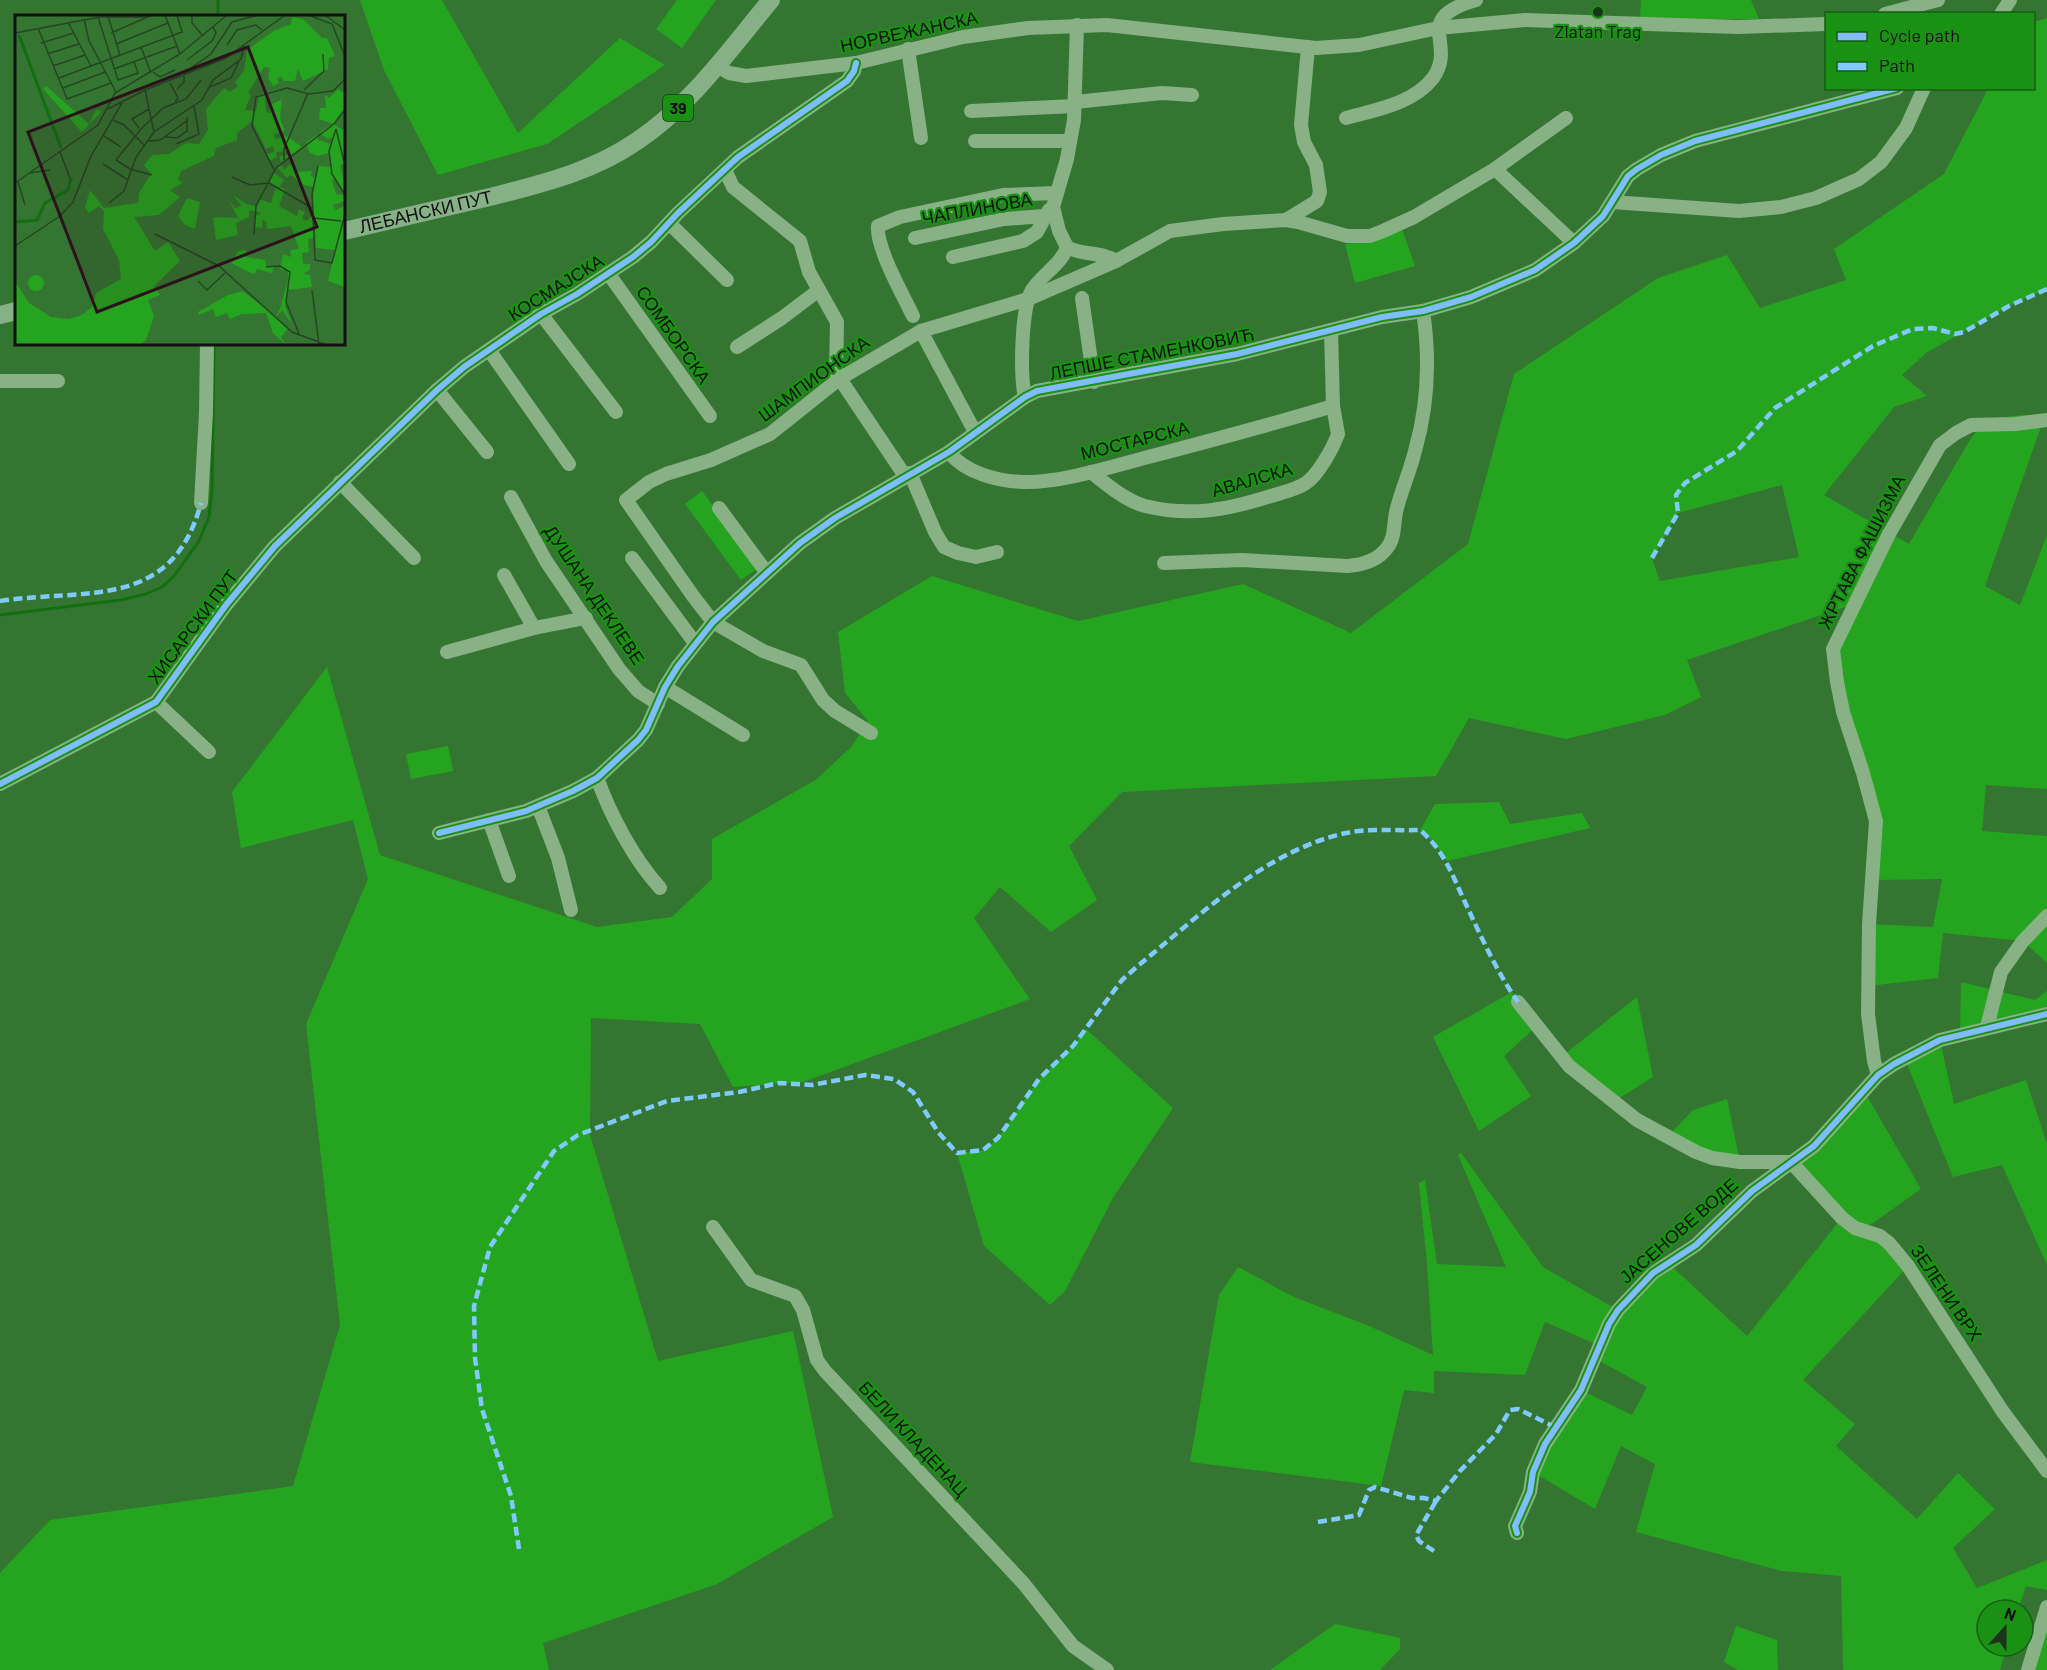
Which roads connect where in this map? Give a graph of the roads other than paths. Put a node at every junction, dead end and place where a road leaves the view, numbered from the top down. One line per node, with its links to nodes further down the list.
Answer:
1 (771, 0): 12 (main road, 39)
2 (1476, 0): 4 (street)
3 (1938, 0): 5 (street)
4 (1450, 4): 8 (street)
5 (1893, 12)
6 (1825, 24): 8 (street, НОРВЕЖАНСКА)
7 (1077, 25): 9 (street, НОРВЕЖАНСКА); 10 (street, НОРВЕЖАНСКА); 16 (street)
8 (1438, 28): 9 (street, НОРВЕЖАНСКА); 18 (street)
9 (1308, 47): 28 (street)
10 (908, 49): 11 (street, НОРВЕЖАНСКА); 20 (street)
11 (856, 63): 12 (street, НОРВЕЖАНСКА); 24 (street, КОСМАЈСКА)
12 (717, 66): 30 (main road, ЛЕБАНСКИ ПУТ / 39)
13 (1889, 90): 26 (street, ЛЕПШЕ СТАМЕНКОВИЋ)
14 (1923, 90): 26 (street)
15 (1192, 95): 16 (street)
16 (1075, 104): 17 (street); 22 (street)
17 (971, 111)
18 (1346, 118)
19 (1566, 118): 23 (street)
20 (921, 138)
21 (975, 141): 22 (street)
22 (1070, 141): 25 (street)
23 (1495, 169): 28 (street); 32 (street)
24 (724, 170): 29 (street, КОСМАЈСКА); 38 (street)
25 (1056, 192): 27 (street); 45 (street)
26 (1612, 202): 32 (street, ЛЕПШЕ СТАМЕНКОВИЋ)
27 (1049, 212): 31 (street, ЧАПЛИНОВА); 33 (street); 34 (street)
28 (1286, 220): 35 (street, ШАМПИОНСКА)
29 (669, 223): 36 (street, КОСМАЈСКА); 37 (street)
30 (345, 231)
31 (915, 238)
32 (1574, 243): 41 (street, ЛЕПШЕ СТАМЕНКОВИЋ)
33 (1067, 247): 35 (street); 40 (street)
34 (952, 257)
35 (1116, 261): 40 (street, ШАМПИОНСКА)
36 (608, 273): 43 (street, КОСМАЈСКА); 59 (street, СОМБОРСКА)
37 (727, 280)
38 (819, 290): 49 (street); 51 (street)
39 (1082, 298): 54 (street, ЛЕПШЕ СТАМЕНКОВИЋ)
40 (1028, 299): 47 (street, ШАМПИОНСКА); 56 (street, ЛЕПШЕ СТАМЕНКОВИЋ)
41 (1423, 310): 46 (street, ЛЕПШЕ СТАМЕНКОВИЋ); 75 (street)
42 (15, 311): 44 (main road)
43 (541, 314): 50 (street, КОСМАЈСКА); 58 (street)
44 (0, 315)
45 (914, 316)
46 (1331, 330): 54 (street, ЛЕПШЕ СТАМЕНКОВИЋ); 57 (street, АВАЛСКА)
47 (921, 331): 51 (street, ШАМПИОНСКА); 61 (street)
48 (207, 345): 69 (street)
49 (737, 347)
50 (489, 350): 55 (street, КОСМАЈСКА); 64 (street)
51 (839, 379): 66 (street); 79 (street, ШАМПИОНСКА)
52 (0, 381): 53 (street)
53 (58, 381)
54 (1094, 382): 56 (street, ЛЕПШЕ СТАМЕНКОВИЋ)
55 (437, 390): 62 (street); 67 (street, КОСМАЈСКА)
56 (1025, 397): 61 (street, ЛЕПШЕ СТАМЕНКОВИЋ)
57 (1333, 406): 65 (street, МОСТАРСКА); 65 (street, АВАЛСКА)
58 (616, 412)
59 (710, 416)
60 (2047, 420): 101 (street, ЖРТАВА ФАШИЗМА)
61 (975, 432): 63 (street, ЛЕПШЕ СТАМЕНКОВИЋ)
62 (487, 452)
63 (949, 452): 65 (street, МОСТАРСКА); 66 (street, ЛЕПШЕ СТАМЕНКОВИЋ)
64 (569, 464)
65 (1091, 472)
66 (907, 474): 72 (street); 76 (street, ЛЕПШЕ СТАМЕНКОВИЋ)
67 (340, 482): 71 (street, КОСМАЈСКА); 73 (street)
68 (511, 496): 78 (street, ДУШАНА ДЕКЛЕВЕ)
69 (201, 503)
70 (719, 508): 76 (street)
71 (275, 546): 84 (street, ХИСАРСКИ ПУТ)
72 (997, 552)
73 (414, 558)
74 (632, 558): 81 (street)
75 (1164, 562)
76 (767, 573): 79 (street, ЛЕПШЕ СТАМЕНКОВИЋ)
77 (504, 576): 80 (street)
78 (586, 618): 80 (street); 85 (street, ДУШАНА ДЕКЛЕВЕ)
79 (713, 622): 81 (street, ЛЕПШЕ СТАМЕНКОВИЋ); 86 (street)
80 (534, 628): 82 (street)
81 (695, 643): 83 (street, ЛЕПШЕ СТАМЕНКОВИЋ)
82 (447, 652)
83 (665, 687): 85 (street, ЛЕПШЕ СТАМЕНКОВИЋ); 87 (street)
84 (156, 702): 88 (street); 90 (street, ХИСАРСКИ ПУТ)
85 (658, 704): 89 (street, ЛЕПШЕ СТАМЕНКОВИЋ)
86 (871, 734)
87 (743, 735)
88 (210, 752)
89 (597, 778): 91 (street, ЛЕПШЕ СТАМЕНКОВИЋ); 95 (street)
90 (0, 784)
91 (538, 806): 92 (street, ЛЕПШЕ СТАМЕНКОВИЋ); 96 (street)
92 (489, 820): 93 (street, ЛЕПШЕ СТАМЕНКОВИЋ); 94 (street)
93 (440, 833)
94 (509, 876)
95 (660, 888)
96 (571, 910)
97 (2047, 916): 100 (street)
98 (1518, 1002): 102 (street)
99 (2047, 1014): 100 (street, ЈАСЕНОВЕ ВОДЕ)
100 (1987, 1028): 101 (street, ЈАСЕНОВЕ ВОДЕ)
101 (1878, 1075): 102 (street, ЈАСЕНОВЕ ВОДЕ)
102 (1791, 1162): 104 (street, ЗЕЛЕНИ ВРХ); 105 (street, ЈАСЕНОВЕ ВОДЕ)
103 (713, 1227): 107 (street, БЕЛИ КЛАДЕНАЦ)
104 (2047, 1470)
105 (1517, 1533)
106 (2047, 1607): 108 (street)
107 (1107, 1670)
108 (2028, 1670)

